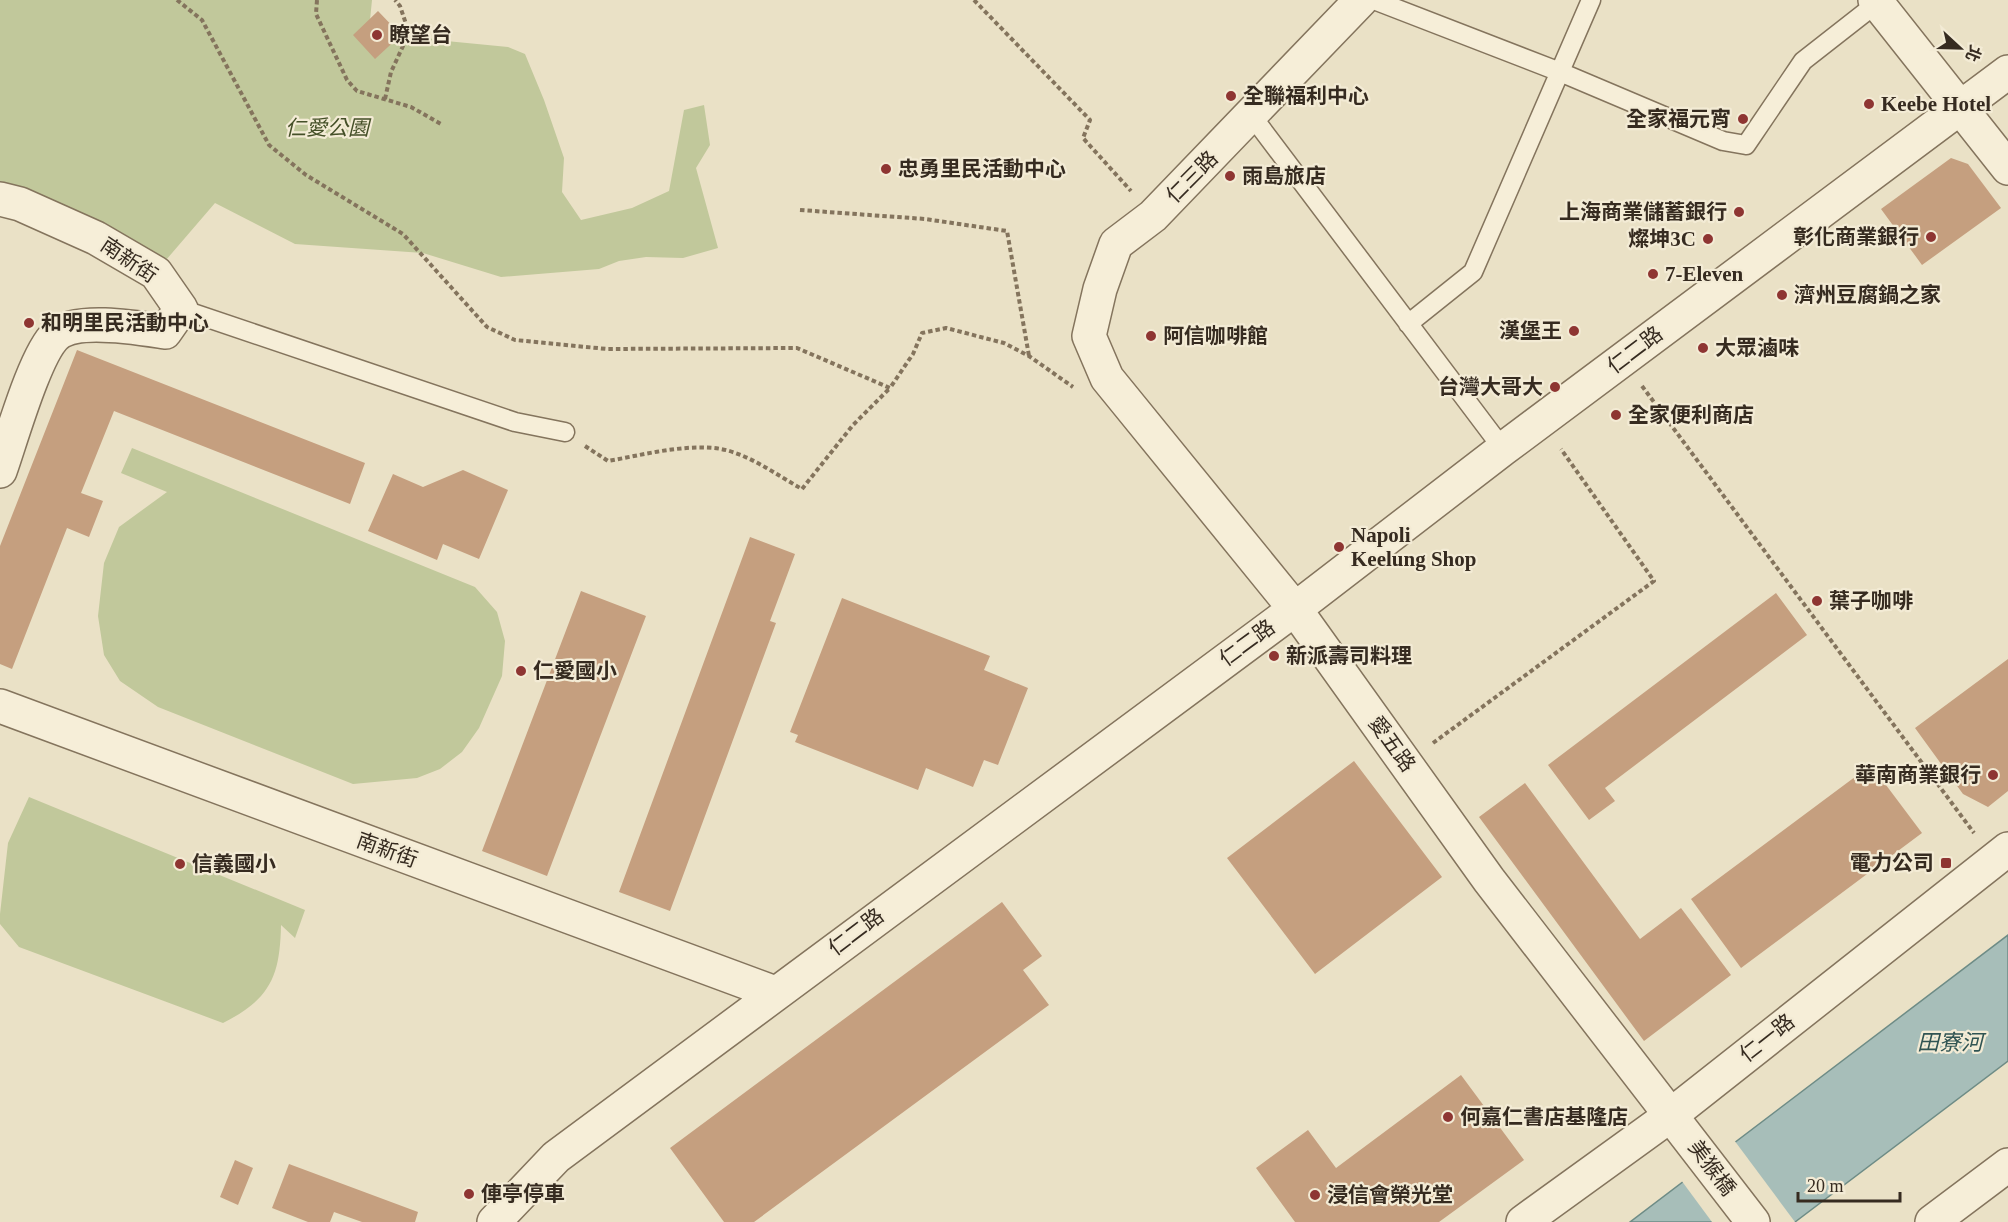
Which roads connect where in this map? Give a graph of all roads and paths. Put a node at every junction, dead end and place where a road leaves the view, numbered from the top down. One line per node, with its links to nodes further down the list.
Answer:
1 (177, 0): 23 (path)
2 (317, 0): 11 (path)
3 (395, 0): 11 (path)
4 (974, 0): 18 (path)
5 (1361, 0): 13 (street, 仁三路)
6 (1374, 0): 9 (lane)
7 (1591, 0): 9 (lane)
8 (1878, 1): 9 (lane); 12 (street)
9 (1560, 72): 20 (lane)
10 (2008, 72): 12 (street, 仁二路)
11 (386, 99): 14 (path)
12 (1961, 107): 15 (street); 21 (street, 仁二路)
13 (1252, 116): 18 (street, 仁三路); 20 (lane)
14 (441, 124)
15 (2008, 168)
16 (0, 199): 19 (street, 南新街)
17 (800, 210): 23 (path)
18 (1153, 216): 22 (street, 仁三路)
19 (181, 309): 25 (lane); 27 (street)
20 (1408, 324): 26 (lane)
21 (1623, 359): 24 (street, 仁二路); 31 (path)
22 (1107, 378): 28 (street, 愛五路)
23 (890, 388): 25 (path)
24 (1541, 421): 26 (street, 仁二路); 30 (path)
25 (565, 432)
26 (1503, 449): 28 (street, 仁二路)
27 (0, 471)
28 (1295, 609): 30 (street, 愛五路); 32 (street, 仁二路)
29 (0, 706): 32 (street, 南新街)
30 (1406, 763): 33 (street, 愛五路)
31 (2001, 855): 33 (street, 仁一路)
32 (775, 993): 35 (street, 仁二路)
33 (1671, 1115): 36 (street, 仁一路); 37 (street, 美猴橋)
34 (2008, 1165): 38 (street)
35 (494, 1222)
36 (1523, 1222)
37 (1752, 1222)
38 (1932, 1222)

